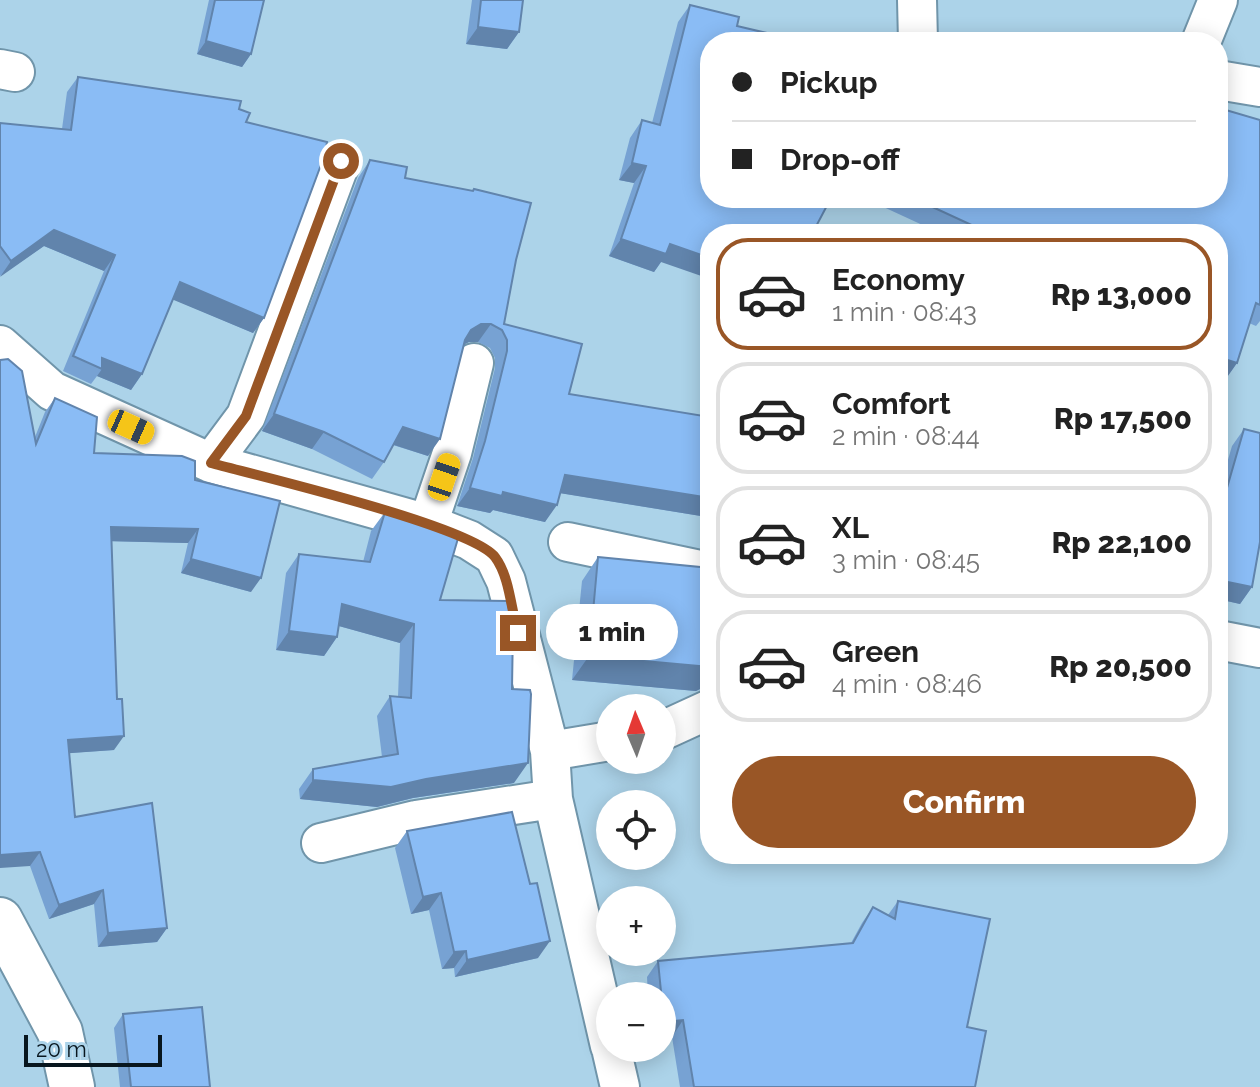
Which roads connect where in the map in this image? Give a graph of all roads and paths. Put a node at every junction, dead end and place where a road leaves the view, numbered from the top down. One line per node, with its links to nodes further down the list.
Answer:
1 (917, 0): 3 (street)
2 (1218, 0): 4 (street)
3 (918, 32)
4 (1205, 32)
5 (1228, 82): 6 (street)
6 (1260, 87)
7 (341, 161): 10 (street)
8 (0, 345): 10 (street)
9 (474, 363): 11 (street)
10 (211, 463): 11 (street)
11 (428, 524): 19 (street)
12 (568, 542): 13 (street)
13 (700, 570)
14 (1228, 642): 15 (street)
15 (1260, 648)
16 (700, 714): 17 (street)
17 (676, 725)
18 (596, 743): 19 (street)
19 (550, 751): 20 (street)
20 (553, 799): 21 (street); 23 (street)
21 (321, 843)
22 (0, 920): 25 (street)
23 (596, 986)
24 (614, 1062): 26 (street)
25 (72, 1087)
26 (620, 1087)

